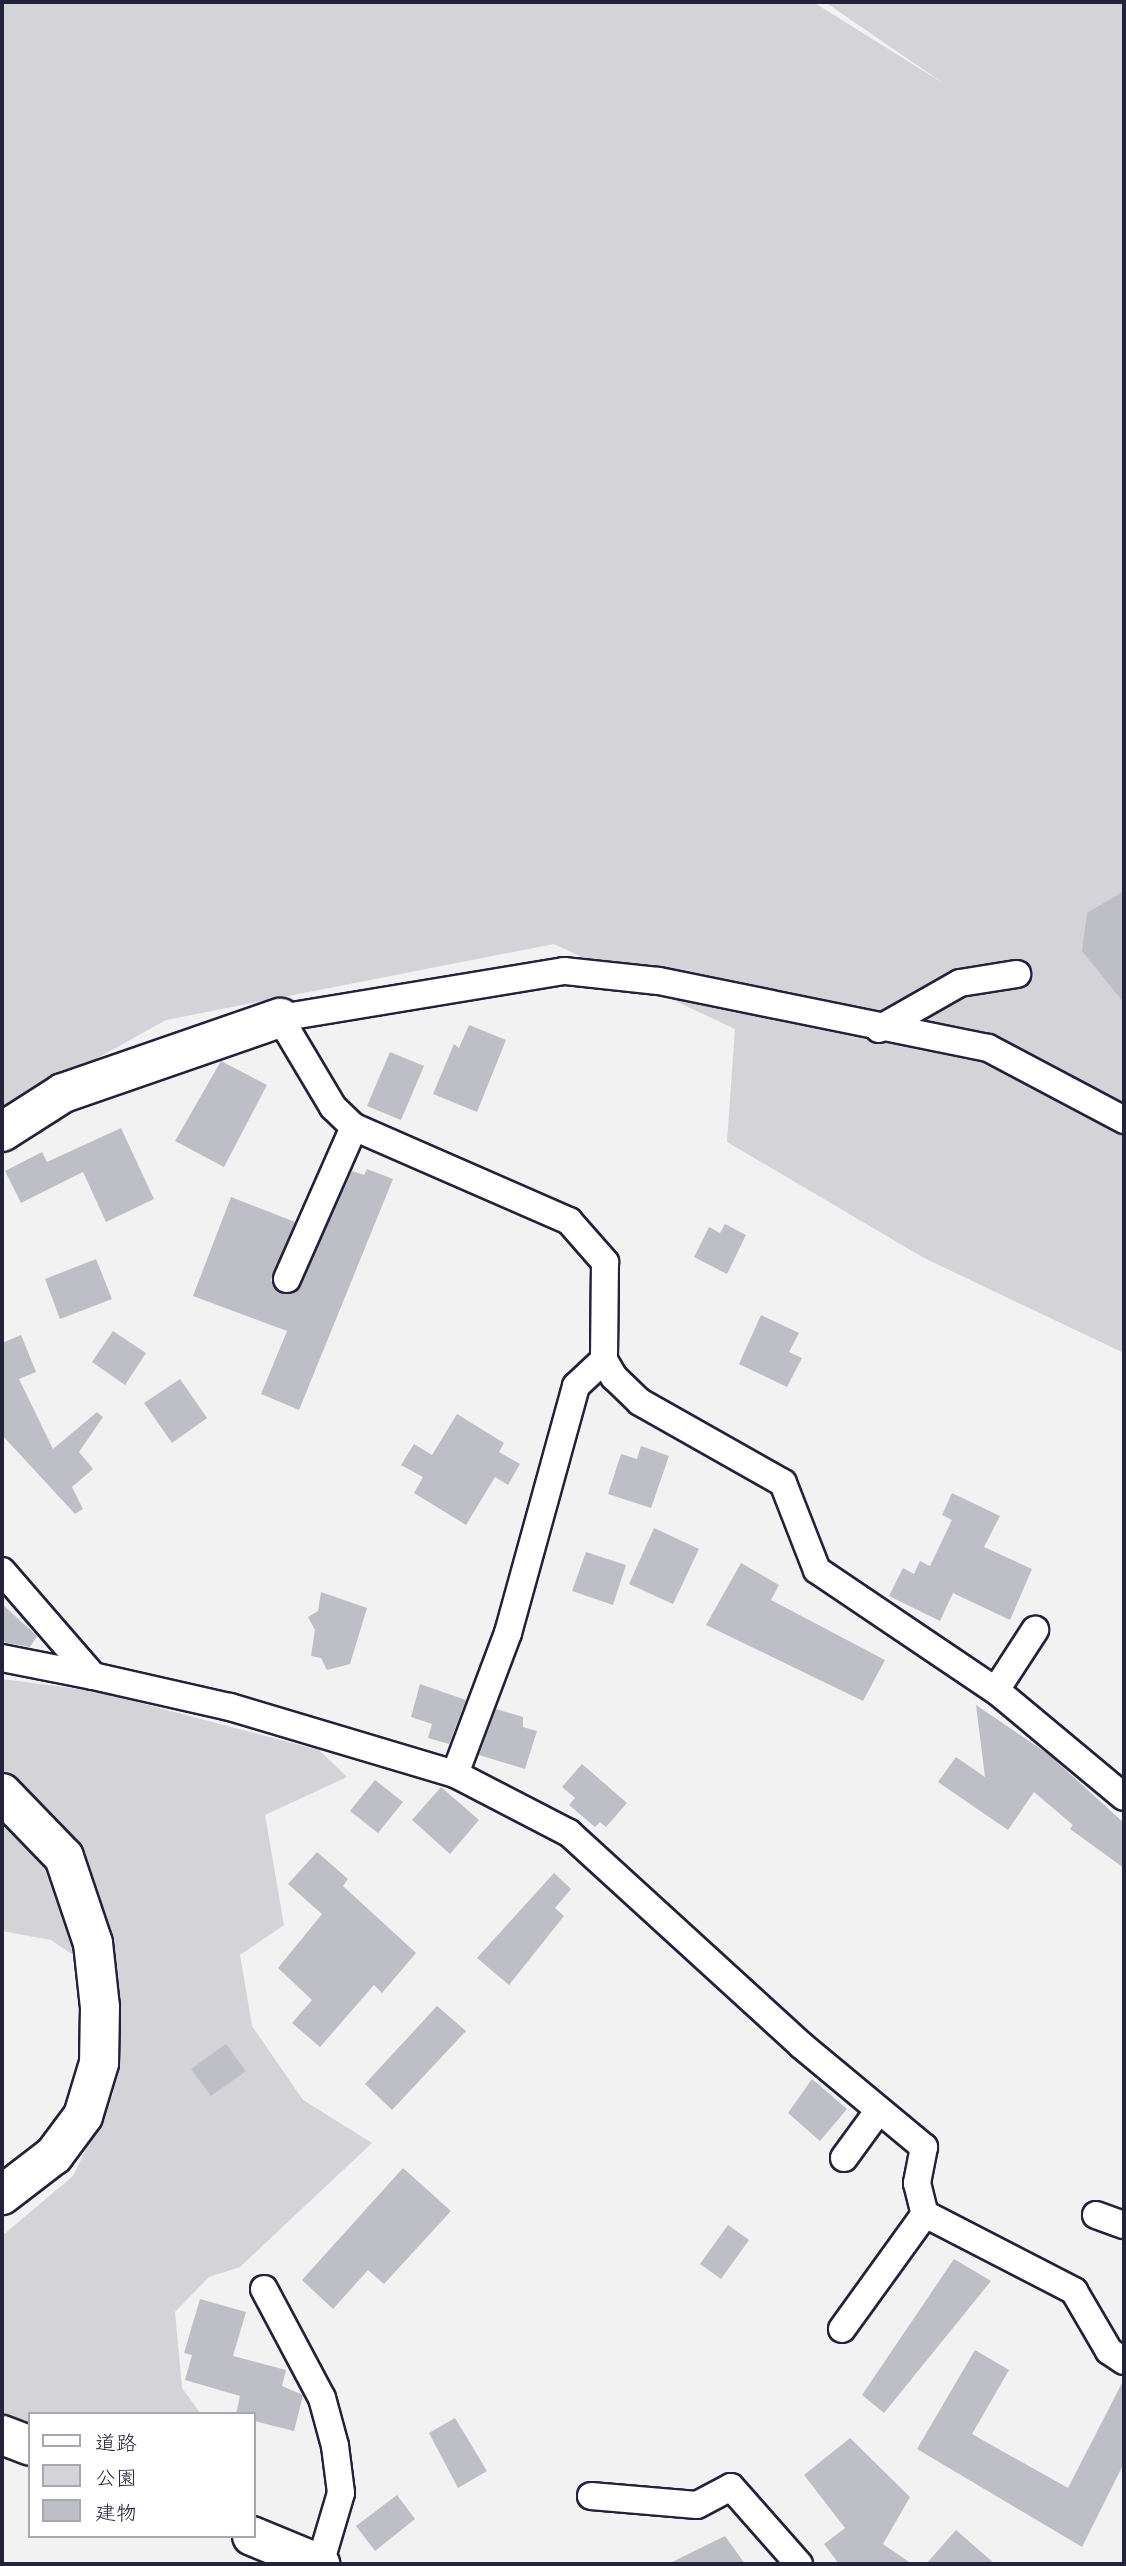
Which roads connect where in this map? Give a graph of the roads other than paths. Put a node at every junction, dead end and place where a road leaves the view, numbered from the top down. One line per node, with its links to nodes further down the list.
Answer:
1 (1017, 974): 3 (street)
2 (280, 1018): 3 (street); 5 (street); 6 (street)
3 (879, 1029): 4 (street)
4 (1124, 1120)
5 (354, 1127): 7 (street); 8 (street)
6 (2, 1132)
7 (287, 1279)
8 (604, 1360): 13 (street); 14 (street)
9 (2, 1571): 12 (street)
10 (1035, 1630): 13 (street)
11 (2, 1658): 12 (street)
12 (93, 1676): 14 (street)
13 (996, 1690): 16 (street)
14 (455, 1774): 17 (street)
15 (2, 1793): 19 (street)
16 (1124, 1797)
17 (879, 2110): 18 (street); 20 (street)
18 (844, 2158)
19 (2, 2195)
20 (925, 2214): 24 (street); 25 (street)
21 (1096, 2215): 22 (street)
22 (1124, 2225)
23 (264, 2289): 30 (street)
24 (842, 2329)
25 (1124, 2361)
26 (2, 2435): 27 (street)
27 (28, 2445)
28 (591, 2496): 31 (street)
29 (256, 2538): 30 (street)
30 (320, 2564)
31 (799, 2564)

